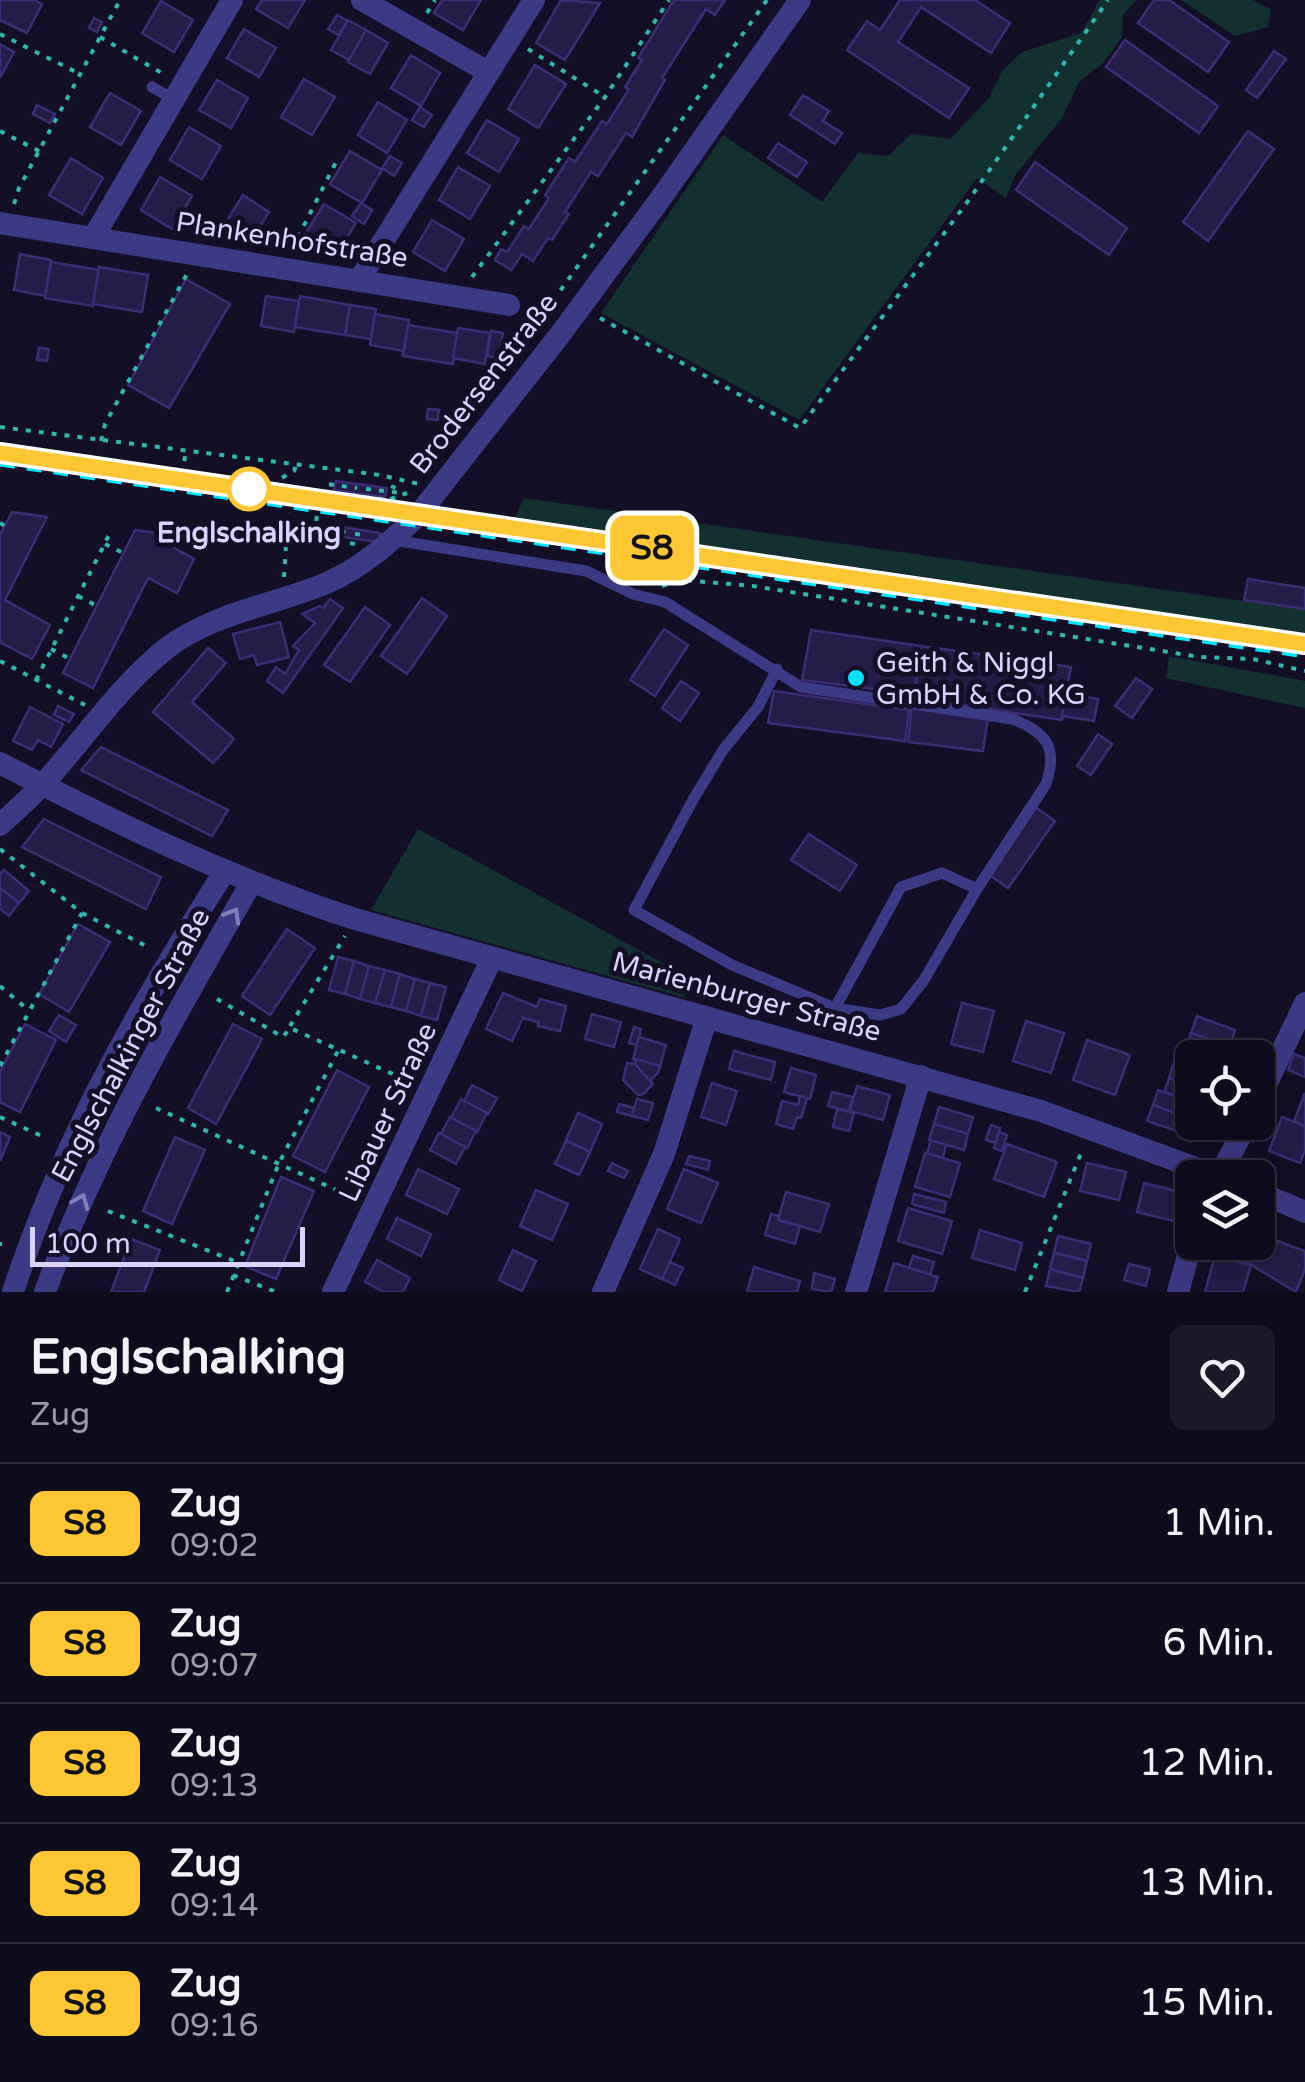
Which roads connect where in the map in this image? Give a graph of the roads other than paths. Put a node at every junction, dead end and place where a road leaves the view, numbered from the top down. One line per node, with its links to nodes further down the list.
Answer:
1 (232, 0): 7 (street)
2 (362, 0): 5 (street)
3 (534, 0): 5 (street)
4 (800, 0): 12 (street, Brodersenstraße)
5 (488, 72): 10 (street)
6 (152, 87): 7 (lane)
7 (179, 93): 9 (street)
8 (4, 224): 9 (street, Plankenhofstraße)
9 (93, 238): 10 (street, Plankenhofstraße)
10 (359, 280): 11 (street, Plankenhofstraße)
11 (508, 305)
12 (382, 544): 13 (lane); 15 (street, Brodersenstraße)
13 (777, 669): 19 (lane); 22 (lane)
14 (0, 762): 15 (street, Marienburger Straße)
15 (42, 785): 16 (street, Brodersenstraße); 17 (street, Marienburger Straße)
16 (0, 825)
17 (225, 871): 18 (street, Marienburger Straße); 30 (street, Englschalkinger Straße)
18 (251, 883): 20 (street, Marienburger Straße); 31 (street, Englschalkinger Straße, one-way to 18)
19 (977, 889): 22 (lane); 22 (lane)
20 (492, 958): 23 (street, Marienburger Straße); 32 (street, Libauer Straße)
21 (1305, 1003): 24 (street)
22 (835, 1008)
23 (707, 1016): 25 (street, Marienburger Straße); 33 (street)
24 (1275, 1066)
25 (921, 1076): 26 (street, Marienburger Straße); 34 (street)
26 (1175, 1160)
27 (1275, 1199): 28 (street)
28 (1305, 1212)
29 (1187, 1260): 35 (street)
30 (15, 1284): 31 (lane)
31 (45, 1290)
32 (332, 1292)
33 (603, 1292)
34 (856, 1292)
35 (1178, 1292)

